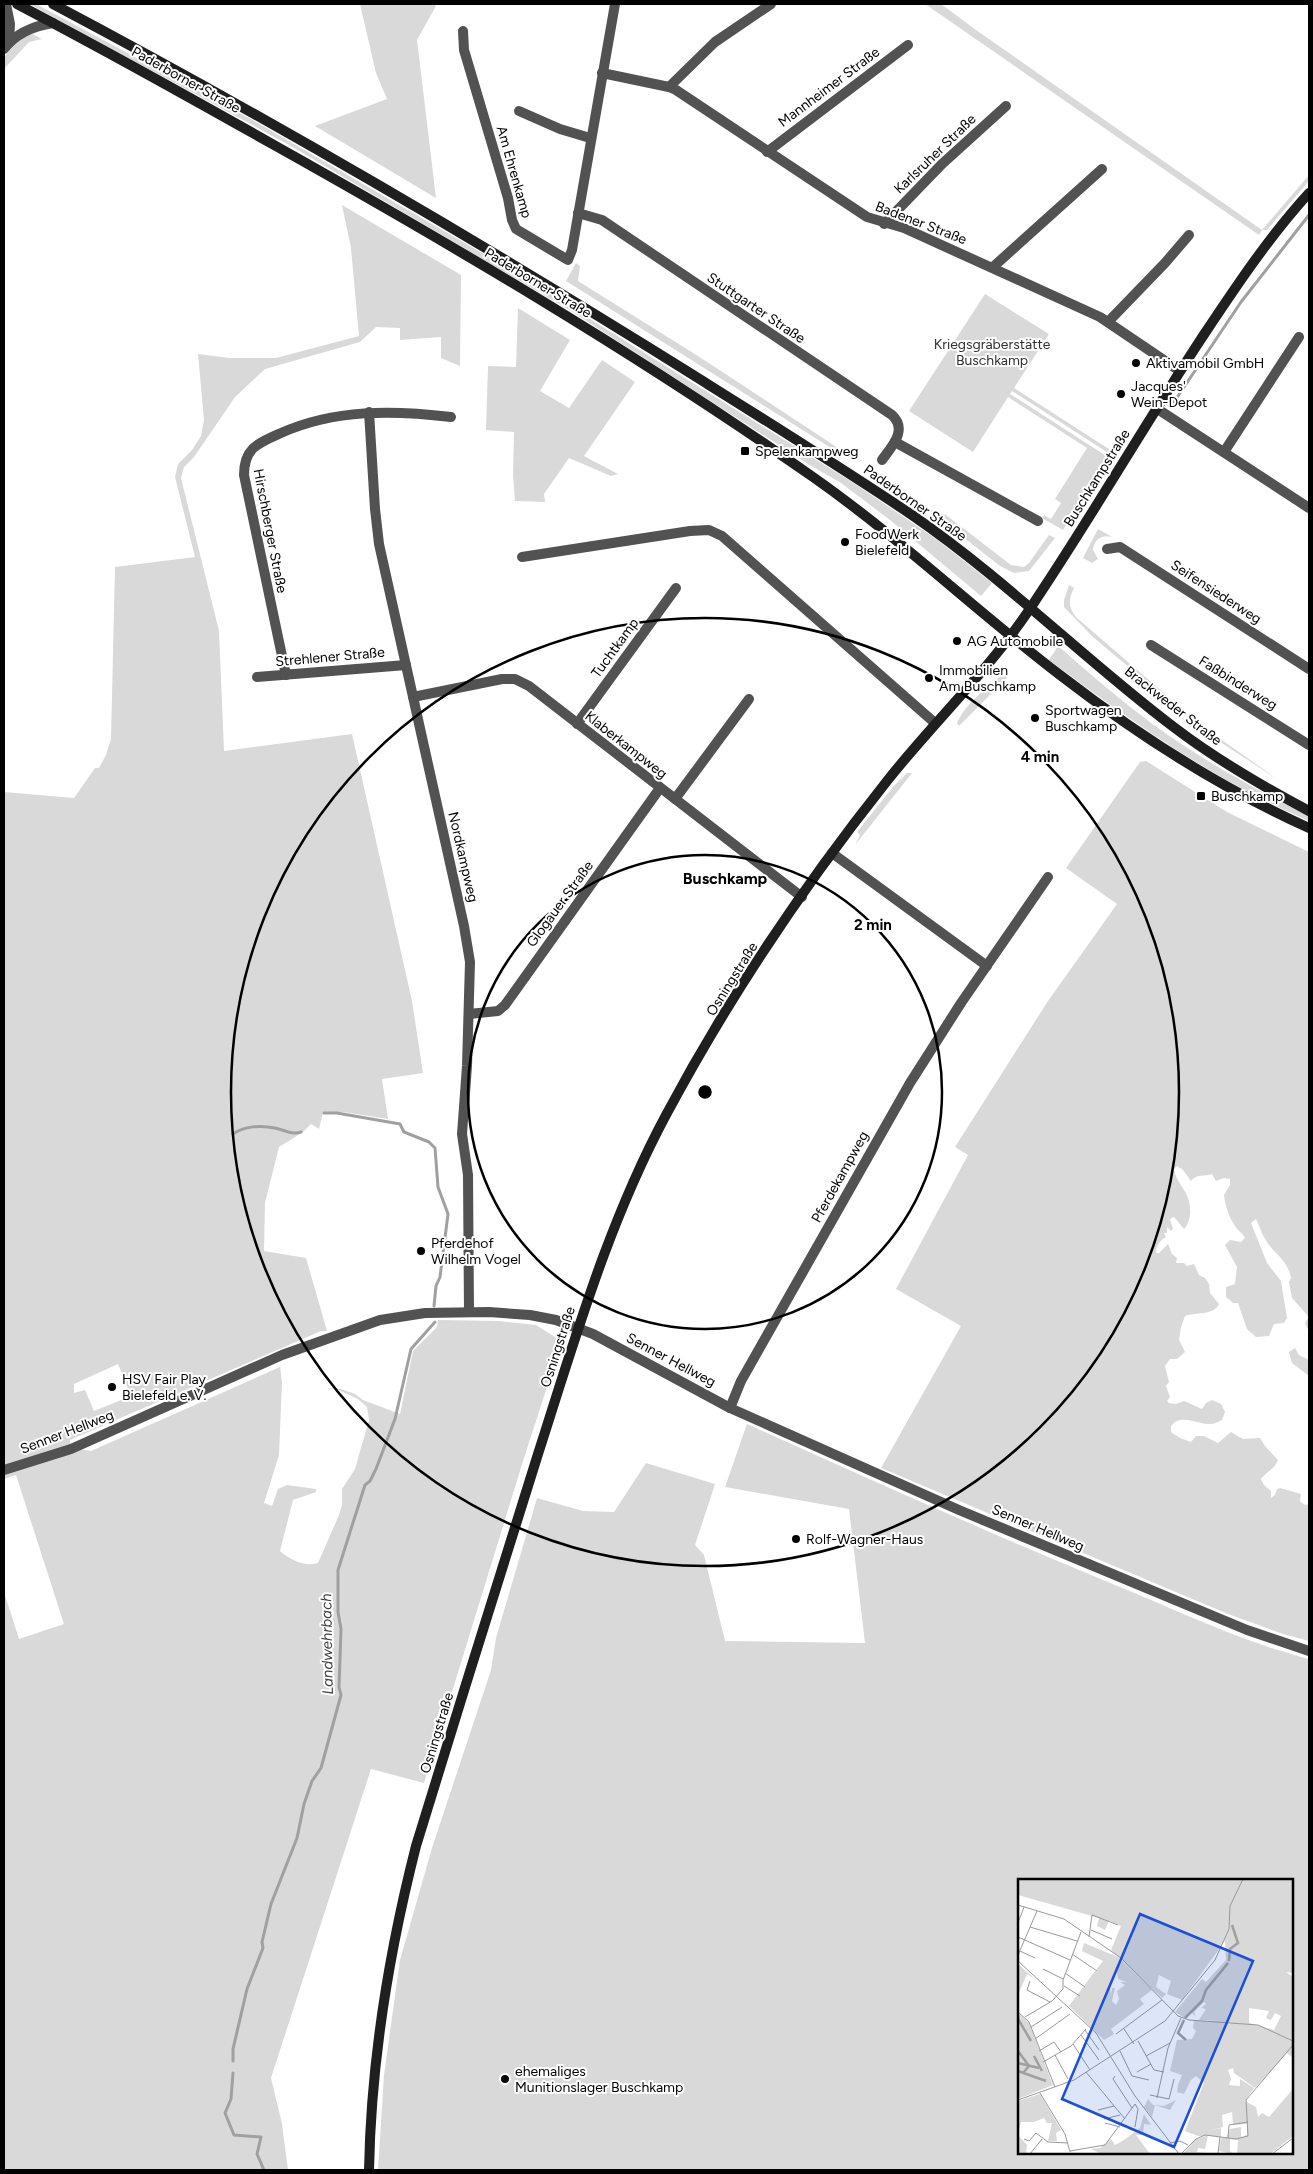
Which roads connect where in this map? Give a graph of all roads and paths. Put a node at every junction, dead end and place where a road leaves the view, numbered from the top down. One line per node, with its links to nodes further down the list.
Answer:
1 (6, 4): 9 (street)
2 (17, 4): 6 (main road, Paderborner Straße)
3 (615, 4): 10 (street, Am Ehrenkamp)
4 (771, 4): 11 (street)
5 (57, 5): 36 (main road, Paderborner Straße)
6 (53, 22): 9 (street); 37 (main road, Paderborner Straße)
7 (463, 31): 18 (street, Am Ehrenkamp)
8 (908, 45): 15 (street, Mannheimer Straße)
9 (6, 46)
10 (602, 73): 11 (street, Badener Straße); 14 (street, Am Ehrenkamp)
11 (669, 87): 15 (street, Badener Straße)
12 (1006, 106): 19 (street, Karlsruher Straße)
13 (519, 111): 14 (street, Am Ehrenkamp)
14 (590, 138): 18 (street, Am Ehrenkamp)
15 (768, 152): 19 (street, Badener Straße)
16 (1102, 169): 21 (street)
17 (1309, 193): 24 (main road, Buschkampstraße)
18 (578, 213): 28 (street, Stuttgarter Straße)
19 (884, 224): 21 (street, Badener Straße)
20 (1189, 235): 22 (street)
21 (992, 267): 22 (street, Badener Straße)
22 (1108, 322): 24 (street, Badener Straße)
23 (1299, 337): 29 (street)
24 (1180, 371): 25 (main road, Buschkampstraße)
25 (1156, 408): 29 (street); 36 (main road, Buschkampstraße)
26 (369, 412): 27 (street, Hirschberger Straße); 39 (street, Nordkampweg); 41 (street, Hirschberger Straße)
27 (451, 417)
28 (895, 442): 30 (street); 32 (street)
29 (1224, 452): 31 (street)
30 (882, 460)
31 (1309, 508)
32 (1038, 520)
33 (1107, 548): 40 (street, Seifensiederweg)
34 (522, 557): 45 (street)
35 (676, 588): 46 (street, Tuchtkamp)
36 (1030, 608): 37 (main road, Buschkampstraße); 50 (main road, Brackweder Straße)
37 (1011, 635): 45 (main road, Osningstraße); 51 (main road)
38 (1151, 645): 47 (street, Faßbinderweg)
39 (406, 665): 41 (street, Strehlener Straße); 43 (street, Nordkampweg)
40 (1309, 669)
41 (286, 675): 42 (street, Strehlener Straße)
42 (257, 677)
43 (413, 697): 46 (street, Klaberkampweg); 56 (street, Nordkampweg)
44 (749, 699): 49 (street)
45 (935, 723): 52 (main road, Osningstraße)
46 (577, 724): 48 (street, Klaberkampweg)
47 (1309, 745)
48 (660, 788): 49 (street, Klaberkampweg); 56 (street, Glogauer Straße)
49 (675, 799): 54 (street, Klaberkampweg)
50 (1309, 810)
51 (1309, 828)
52 (832, 853): 54 (main road, Osningstraße); 55 (street)
53 (1048, 877): 55 (street, Pferdekampweg)
54 (802, 897): 58 (main road, Osningstraße)
55 (987, 966): 59 (street, Pferdekampweg)
56 (469, 1014): 57 (street, Nordkampweg)
57 (469, 1312): 58 (street, Senner Hellweg); 60 (street, Senner Hellweg)
58 (578, 1328): 59 (street, Senner Hellweg); 62 (main road, Osningstraße)
59 (730, 1408): 61 (street, Senner Hellweg)
60 (4, 1470)
61 (1309, 1651)
62 (369, 2170)

